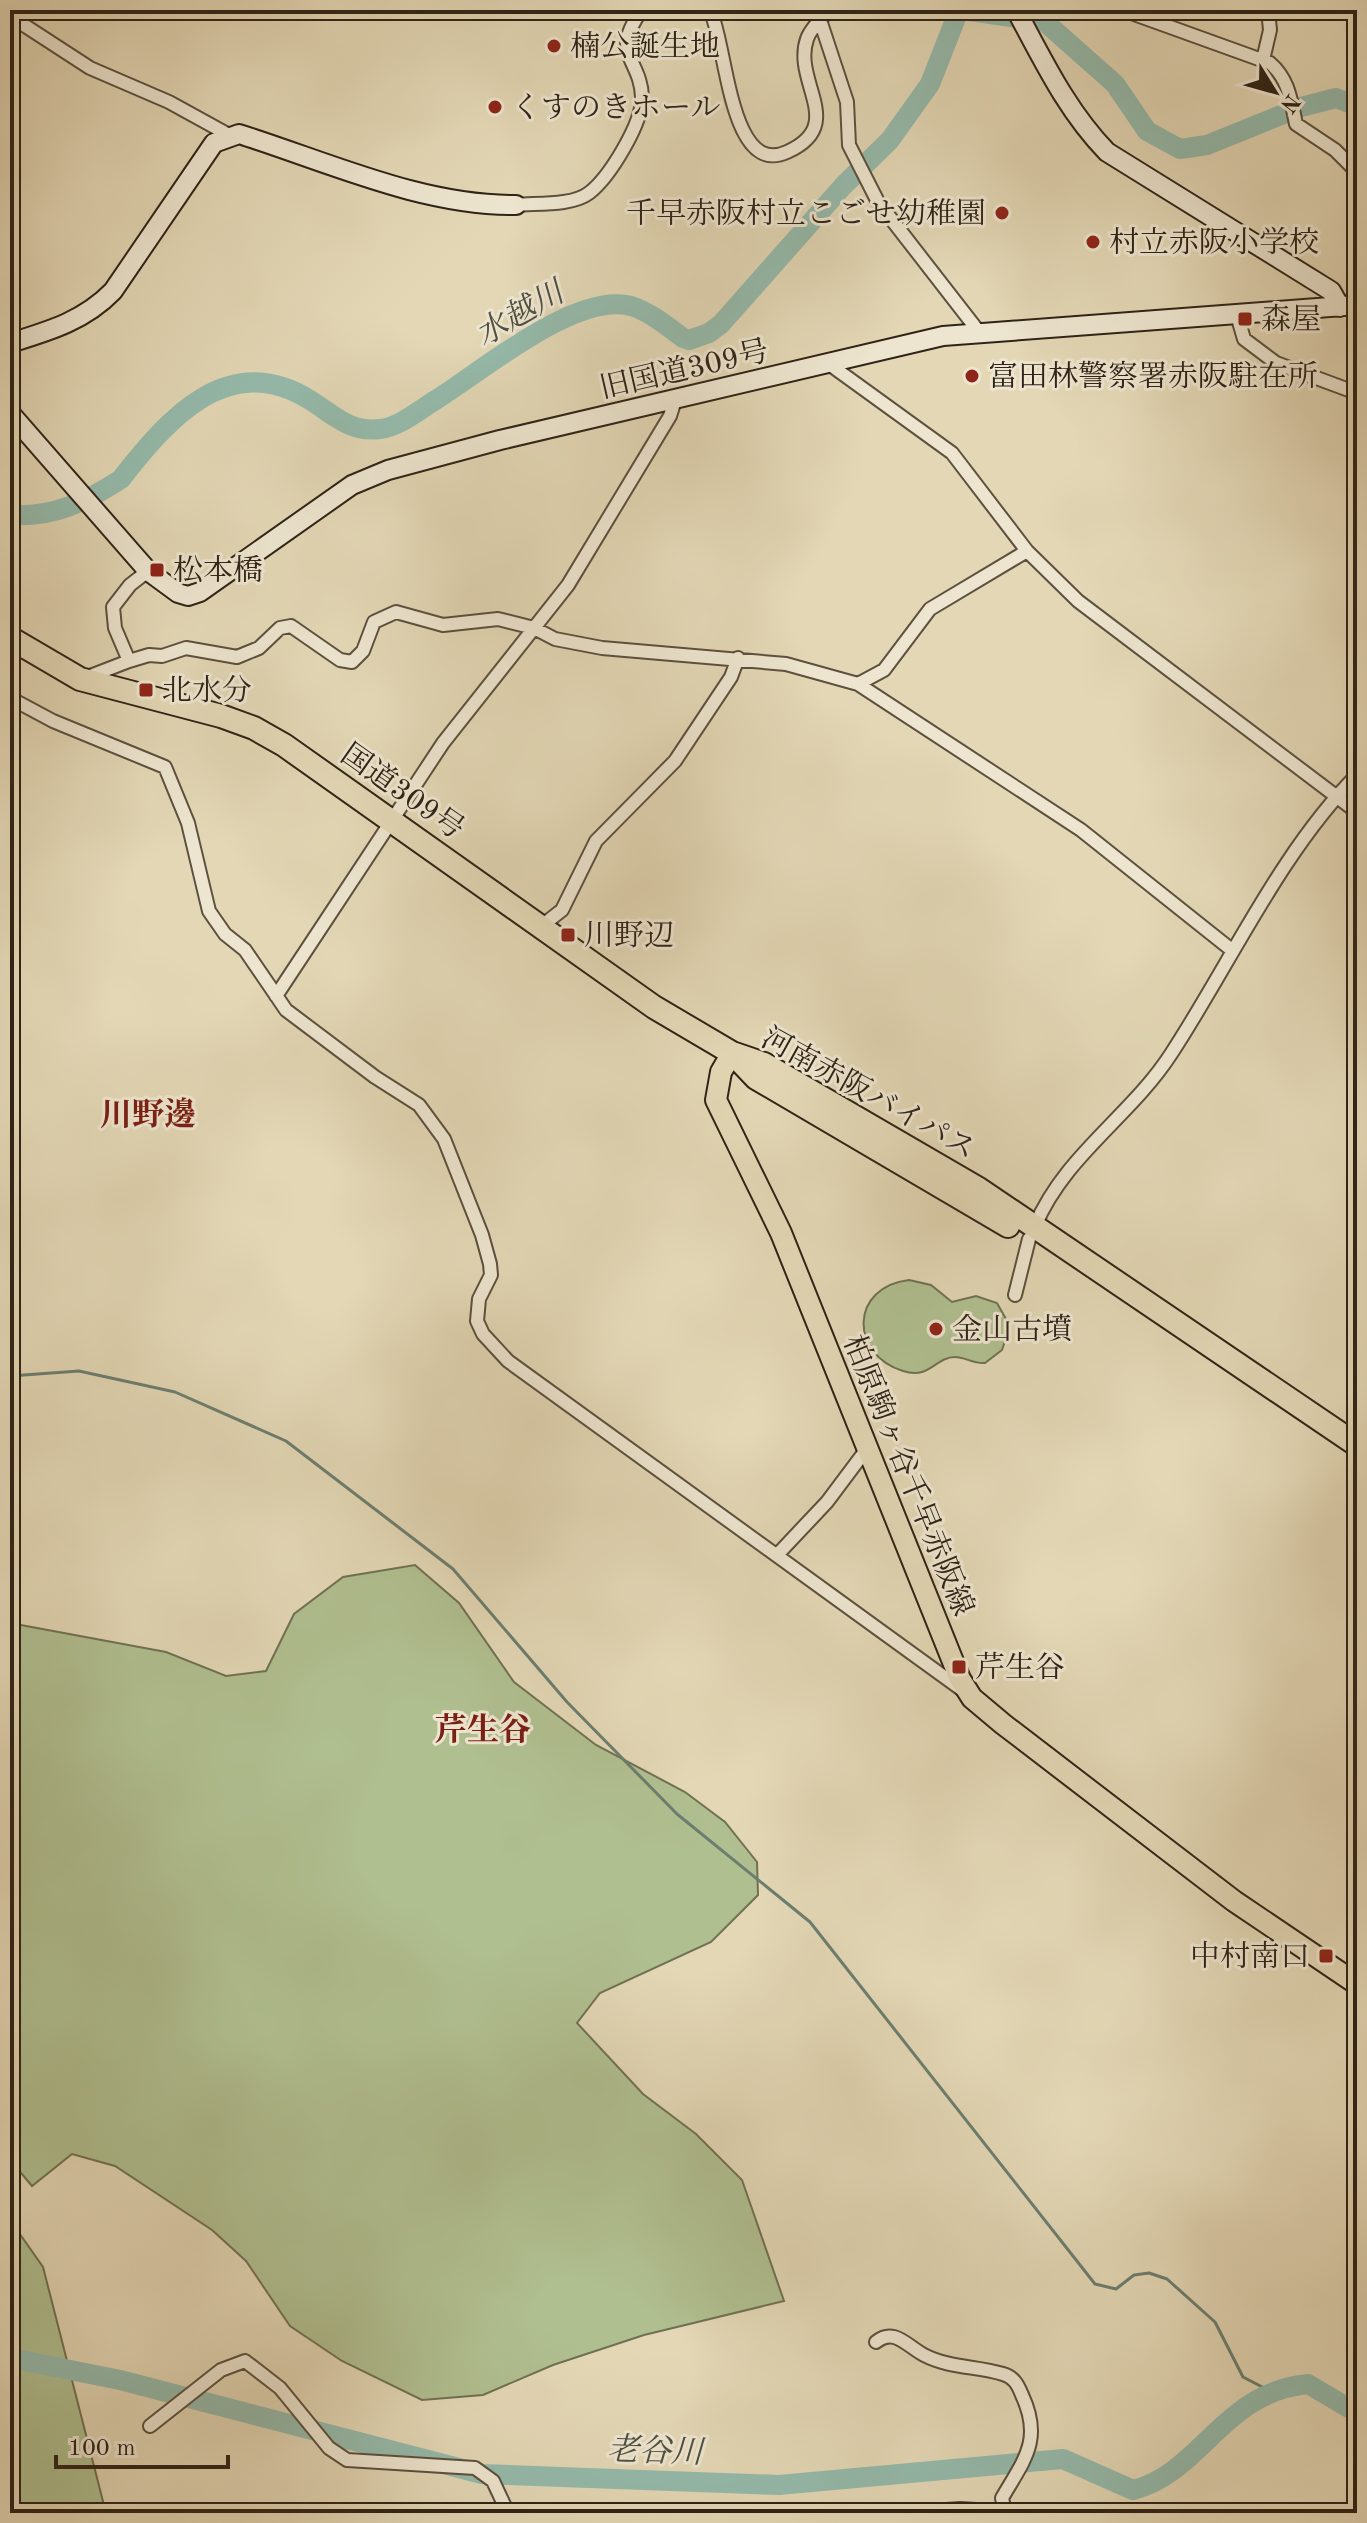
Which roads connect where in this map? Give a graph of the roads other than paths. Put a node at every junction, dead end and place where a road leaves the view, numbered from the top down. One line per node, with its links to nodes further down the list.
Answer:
1 (642, 10): 11 (street)
2 (710, 10): 6 (street)
3 (1016, 10): 12 (street)
4 (1123, 10): 8 (street)
5 (1268, 10): 8 (street)
6 (825, 15): 14 (street)
7 (10, 16): 9 (street)
8 (1263, 60): 10 (street)
9 (229, 135): 11 (street); 15 (street)
10 (1357, 172)
11 (516, 205)
12 (1348, 306): 13 (street, 旧国道309号)
13 (1237, 315): 14 (street, 旧国道309号); 17 (street)
14 (979, 332): 16 (street, 旧国道309号)
15 (10, 343)
16 (829, 364): 18 (street, 旧国道309号); 20 (street)
17 (1357, 393)
18 (675, 400): 21 (street, 旧国道309号); 22 (street)
19 (10, 413): 21 (street, 旧国道309号)
20 (1027, 551): 27 (street); 30 (street)
21 (148, 571): 25 (street)
22 (534, 628): 24 (street); 25 (street); 32 (street)
23 (10, 638): 26 (highway, 国道309号)
24 (738, 658): 27 (street); 33 (street)
25 (129, 661): 26 (street)
26 (80, 679): 32 (highway, 国道309号)
27 (858, 684): 34 (street)
28 (10, 698): 35 (street)
29 (1357, 775): 30 (street)
30 (1335, 797): 31 (street); 34 (street)
31 (1357, 812)
32 (393, 820): 33 (highway, 国道309号); 35 (street)
33 (543, 925): 36 (highway, 国道309号)
34 (1233, 951): 37 (street)
35 (276, 996): 42 (street)
36 (732, 1053): 37 (highway, 河南赤阪バイパス); 40 (main road, 柏原駒ヶ谷千早赤阪線)
37 (1032, 1232): 38 (street); 39 (highway, 河南赤阪バイパス); 41 (highway, 河南赤阪バイパス)
38 (1015, 1295)
39 (1357, 1445)
40 (866, 1450): 42 (street); 43 (main road, 柏原駒ヶ谷千早赤阪線)
41 (1357, 1463)
42 (778, 1554): 43 (street)
43 (972, 1698): 44 (main road, 柏原駒ヶ谷千早赤阪線)
44 (1357, 1984)
45 (876, 2342): 47 (street)
46 (150, 2426): 48 (street)
47 (1005, 2512): 49 (street); 50 (street)
48 (508, 2513)
49 (906, 2513)
50 (1025, 2513)

